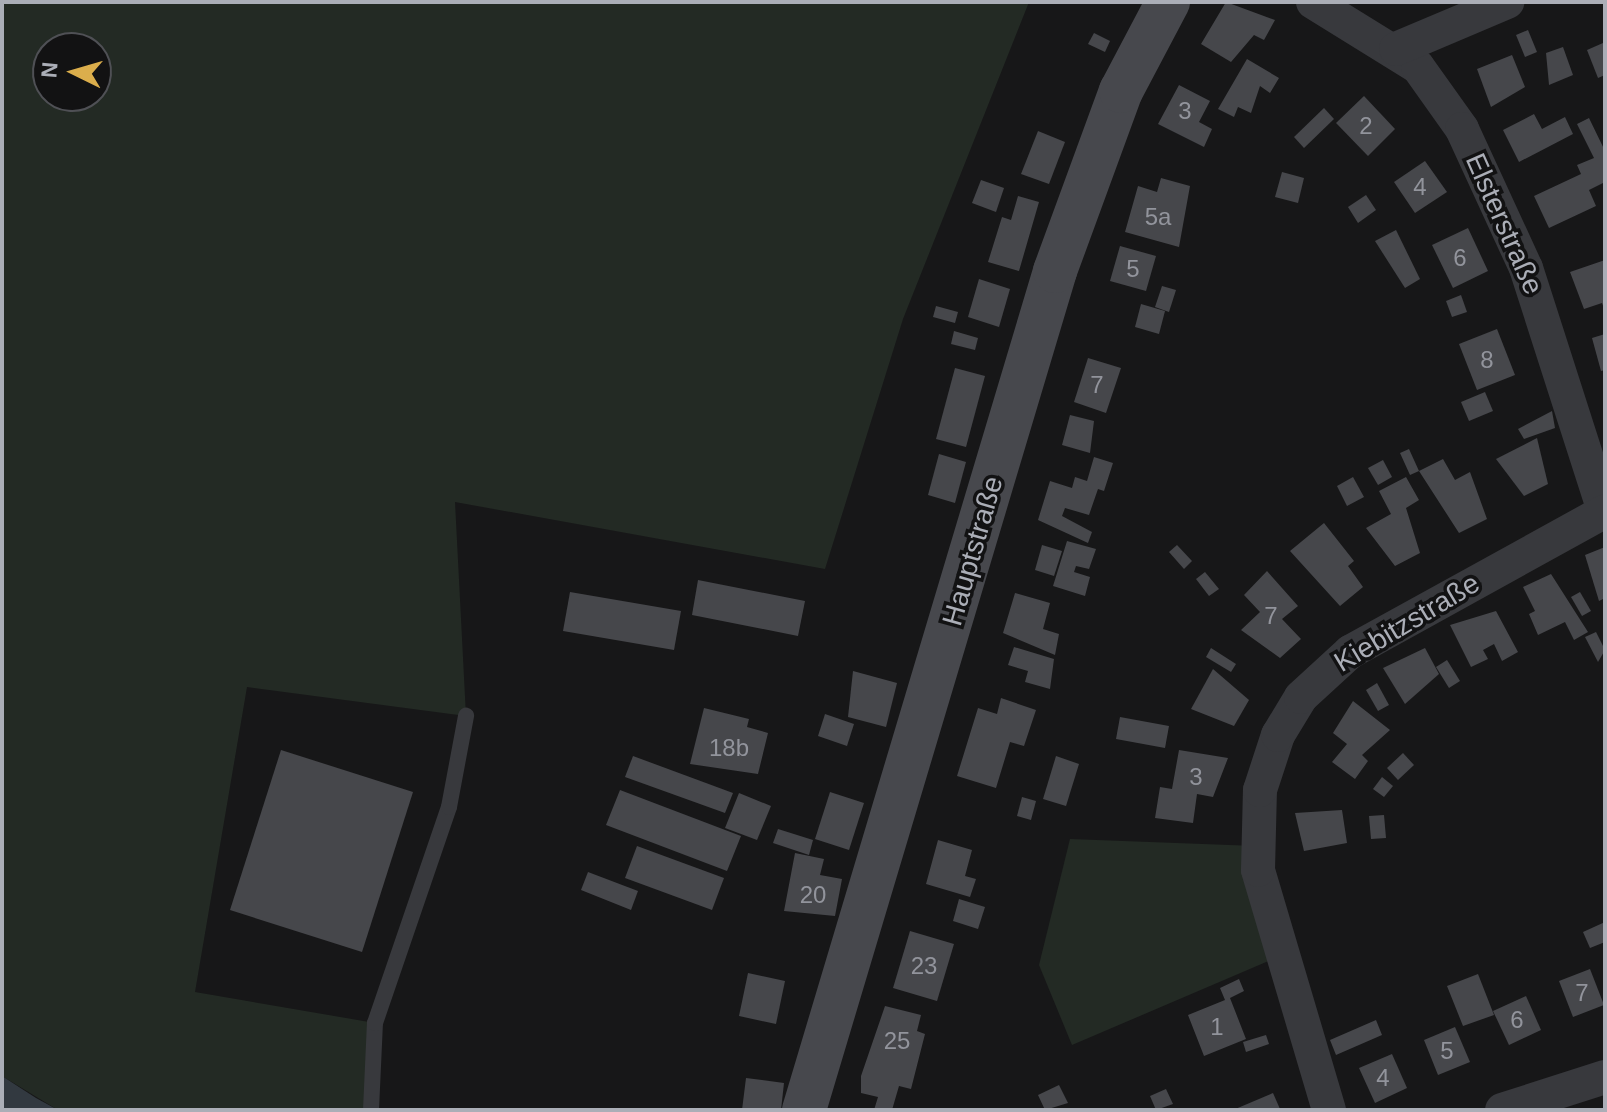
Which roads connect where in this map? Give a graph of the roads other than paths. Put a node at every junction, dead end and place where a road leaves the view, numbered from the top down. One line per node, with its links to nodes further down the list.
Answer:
1 (1168, 2): 9 (street, Hauptstraße)
2 (1313, 2): 4 (street, Elsterstraße)
3 (1507, 2): 4 (street)
4 (1396, 49): 5 (street, Elsterstraße)
5 (1604, 511): 10 (street, Kiebitzstraße)
6 (466, 716): 8 (lane)
7 (1605, 1077): 11 (street)
8 (371, 1110)
9 (804, 1110)
10 (1329, 1110)
11 (1502, 1110)

